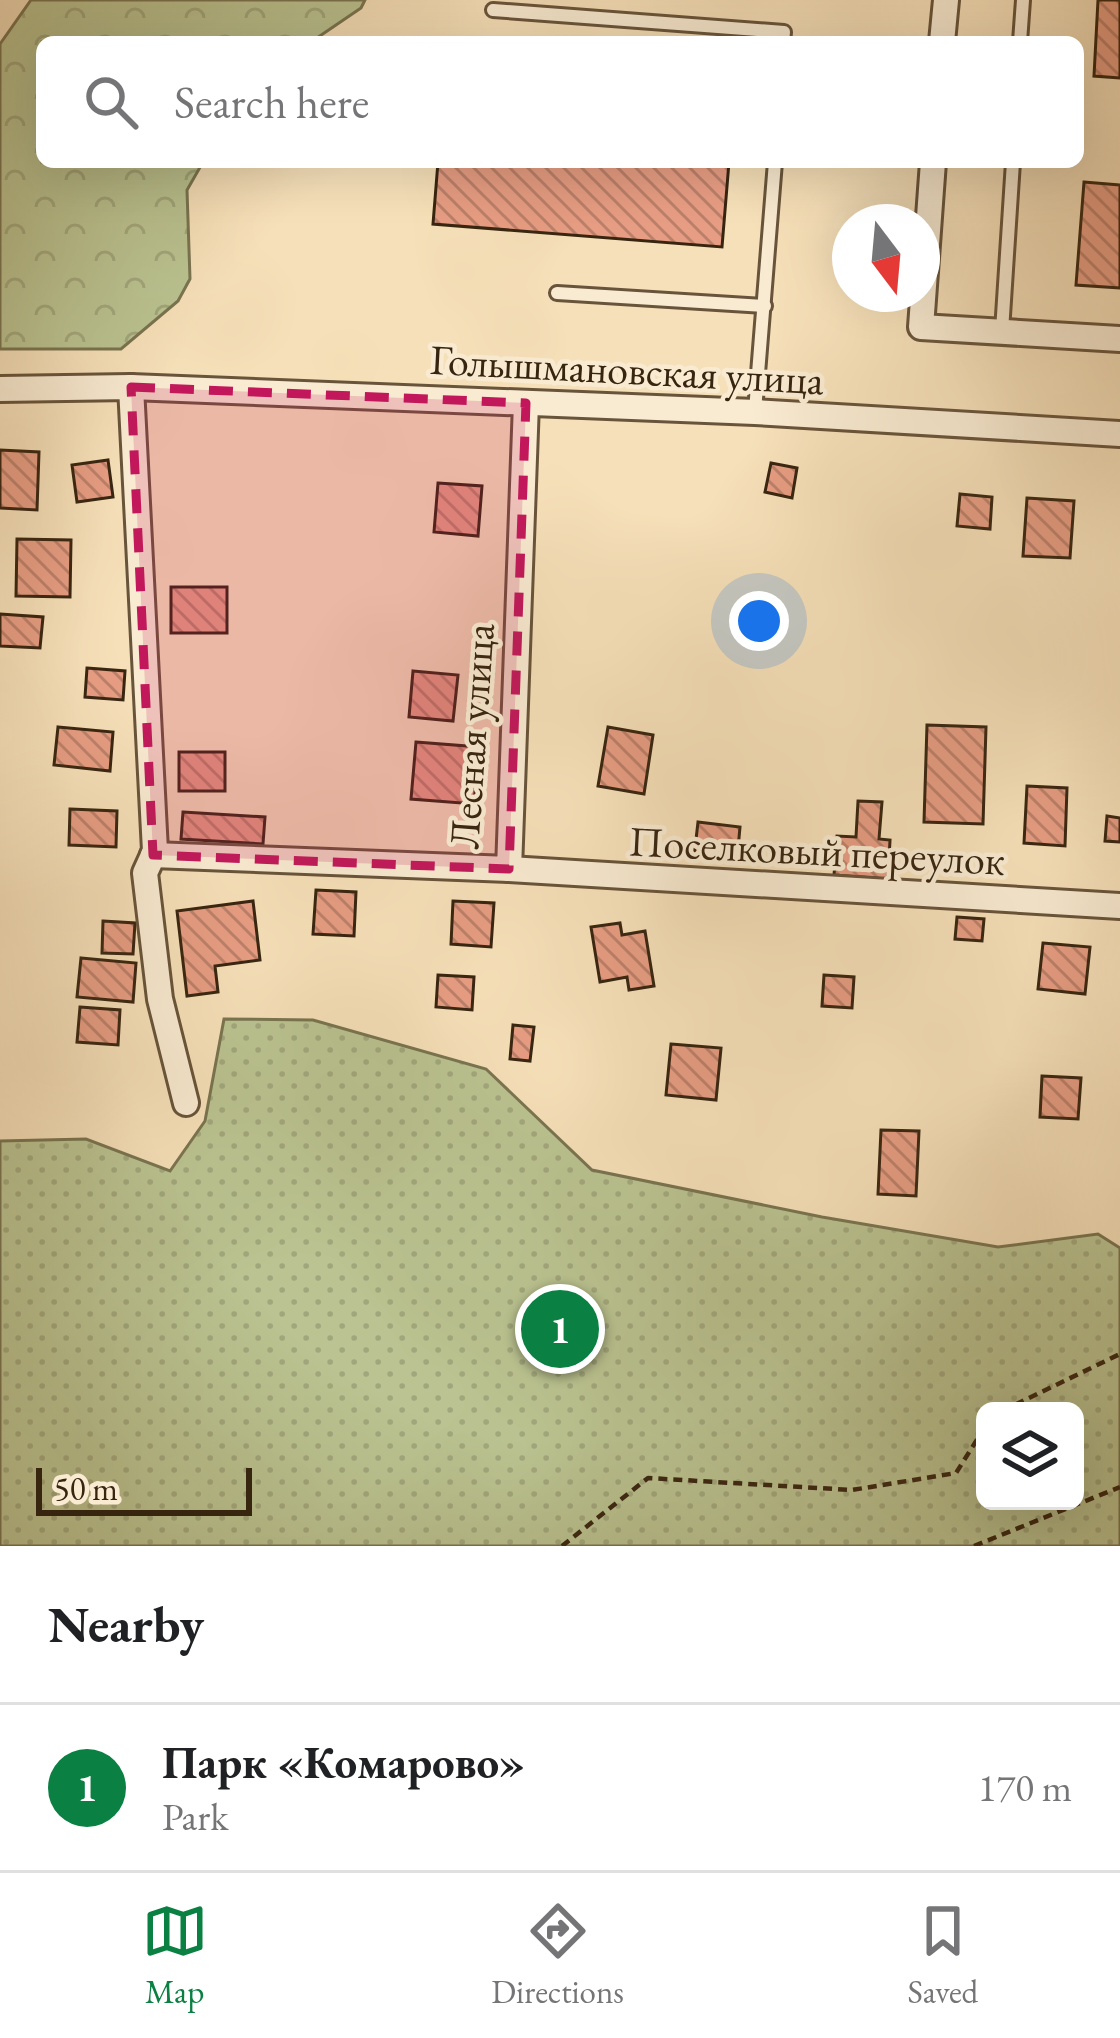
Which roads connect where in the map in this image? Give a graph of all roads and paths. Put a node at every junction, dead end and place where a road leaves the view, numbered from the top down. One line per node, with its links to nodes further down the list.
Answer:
1 (946, 0): 5 (street)
2 (1023, 0): 6 (lane)
3 (493, 10): 4 (lane)
4 (784, 36)
5 (943, 36)
6 (1020, 36)
7 (775, 168): 11 (lane)
8 (933, 168): 12 (street)
9 (1012, 168): 12 (lane)
10 (556, 293): 11 (lane)
11 (765, 306): 17 (lane)
12 (1002, 332): 13 (street)
13 (1120, 339)
14 (131, 387): 15 (street, Голышмановская улица); 16 (street, Голышмановская улица); 19 (street)
15 (0, 389)
16 (526, 403): 17 (street, Голышмановская улица); 20 (street, Лесная улица)
17 (755, 412): 18 (street, Голышмановская улица)
18 (1120, 434)
19 (153, 855): 20 (street, Лесная улица); 22 (street)
20 (509, 869): 21 (street, Поселковый переулок)
21 (1120, 906)
22 (186, 1103)
23 (1120, 1354): 24 (path)
24 (1021, 1402)
25 (976, 1441): 27 (path)
26 (1120, 1487): 28 (path)
27 (562, 1546)
28 (974, 1546)

